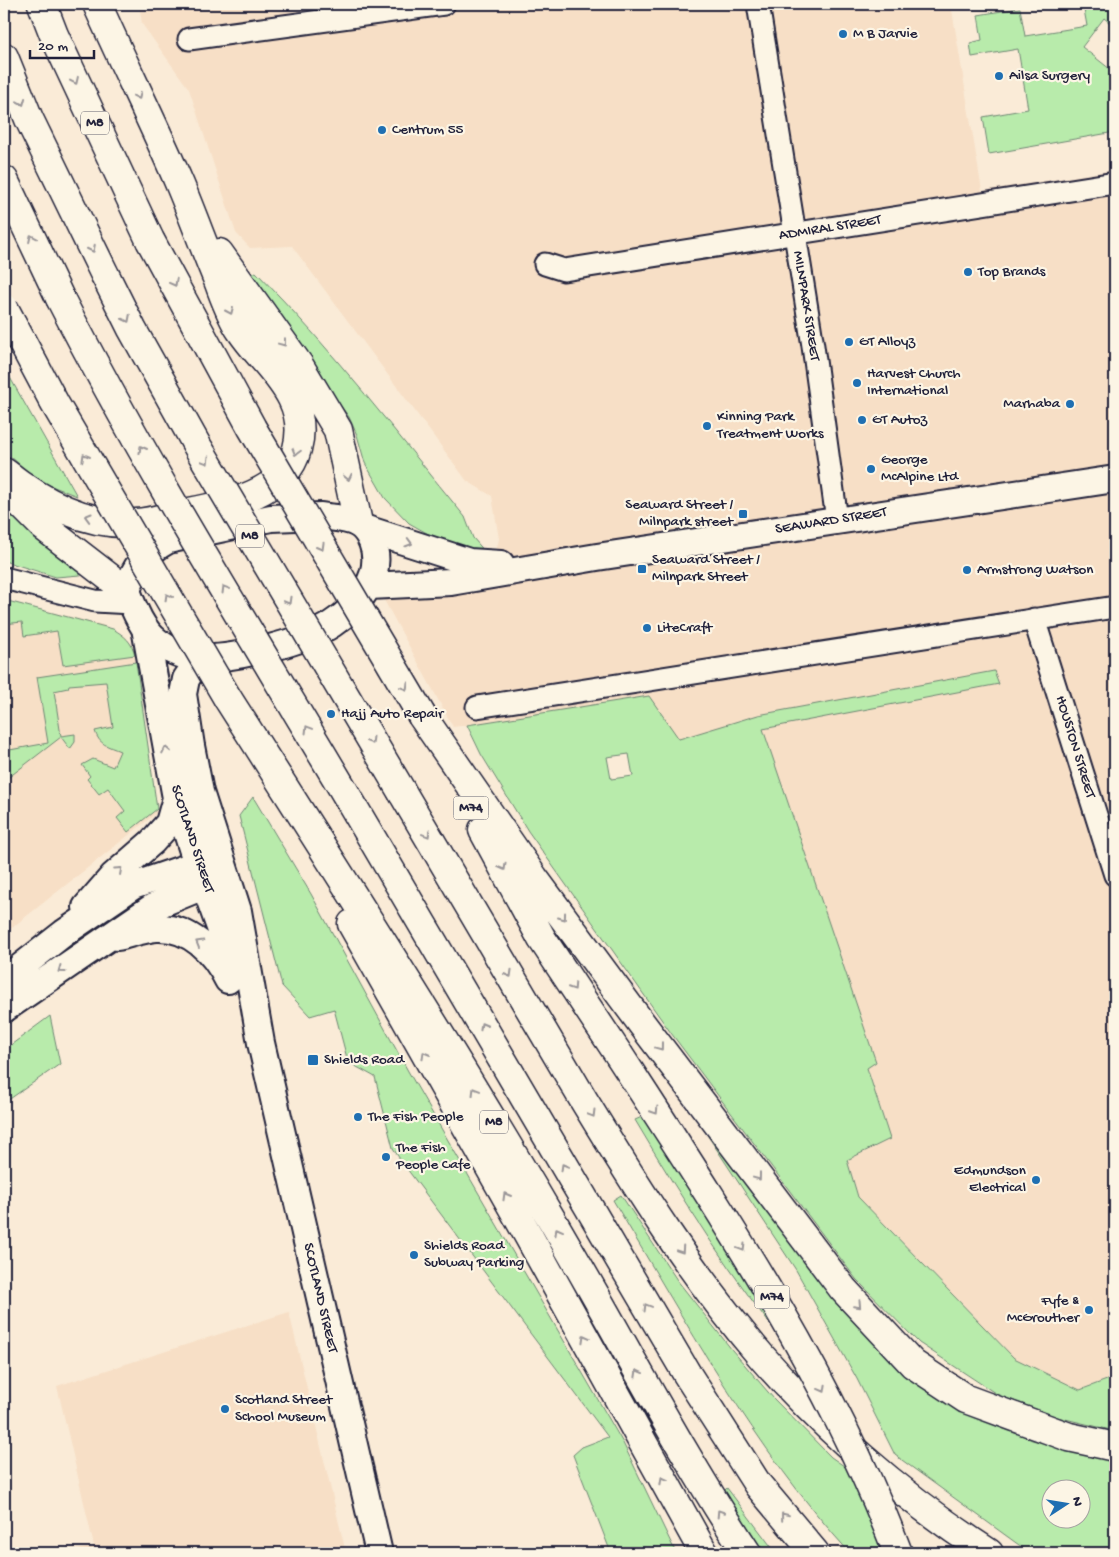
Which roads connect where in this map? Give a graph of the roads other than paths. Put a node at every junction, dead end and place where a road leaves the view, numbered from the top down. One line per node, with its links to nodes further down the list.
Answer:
1 (42, 4): 31 (highway, M8, one-way to 31, bridge)
2 (97, 4): 9 (highway, one-way to 9)
3 (444, 4): 5 (street)
4 (758, 4): 10 (street, MILNPARK STREET)
5 (189, 39)
6 (4, 57): 43 (highway, M8, one-way to 43, bridge)
7 (4, 180): 41 (highway, M8, one-way to 7, bridge)
8 (1115, 183): 10 (street, ADMIRAL STREET)
9 (180, 185): 13 (highway, one-way to 13); 17 (highway, one-way to 17)
10 (795, 234): 11 (street, ADMIRAL STREET); 16 (street, MILNPARK STREET)
11 (545, 264)
12 (4, 308): 26 (highway, M8, one-way to 12, bridge)
13 (4, 472)
14 (1115, 478): 16 (street, SEAWARD STREET)
15 (4, 486): 21 (highway)
16 (837, 520): 18 (street, SEAWARD STREET)
17 (360, 526): 18 (street, SEAWARD STREET, one-way to 18); 20 (street); 21 (street, SEAWARD STREET)
18 (546, 566): 20 (street, SEAWARD STREET)
19 (4, 578): 21 (street)
20 (368, 586): 25 (street)
21 (129, 597): 24 (street)
22 (1115, 607): 23 (street)
23 (1034, 619): 27 (street); 30 (street, HOUSTON STREET)
24 (145, 628): 25 (street); 28 (street, SCOTLAND STREET, one-way to 24)
25 (200, 658): 29 (street, SCOTLAND STREET)
26 (228, 699): 39 (highway, one-way to 26); 40 (highway, M8, one-way to 26)
27 (477, 707)
28 (176, 798): 29 (street, SCOTLAND STREET); 32 (street, one-way to 28)
29 (213, 870): 32 (street); 33 (street); 36 (street, SCOTLAND STREET)
30 (1115, 875)
31 (528, 889): 37 (highway, M8, one-way to 37); 42 (highway, M74, one-way to 42, bridge)
32 (64, 933): 34 (street)
33 (100, 941): 35 (street, one-way to 35); 36 (street, one-way to 33)
34 (4, 980)
35 (4, 1009)
36 (261, 1043): 38 (street, SCOTLAND STREET)
37 (1115, 1447)
38 (379, 1553)
39 (704, 1553)
40 (747, 1553)
41 (815, 1553)
42 (898, 1553)
43 (989, 1553)

